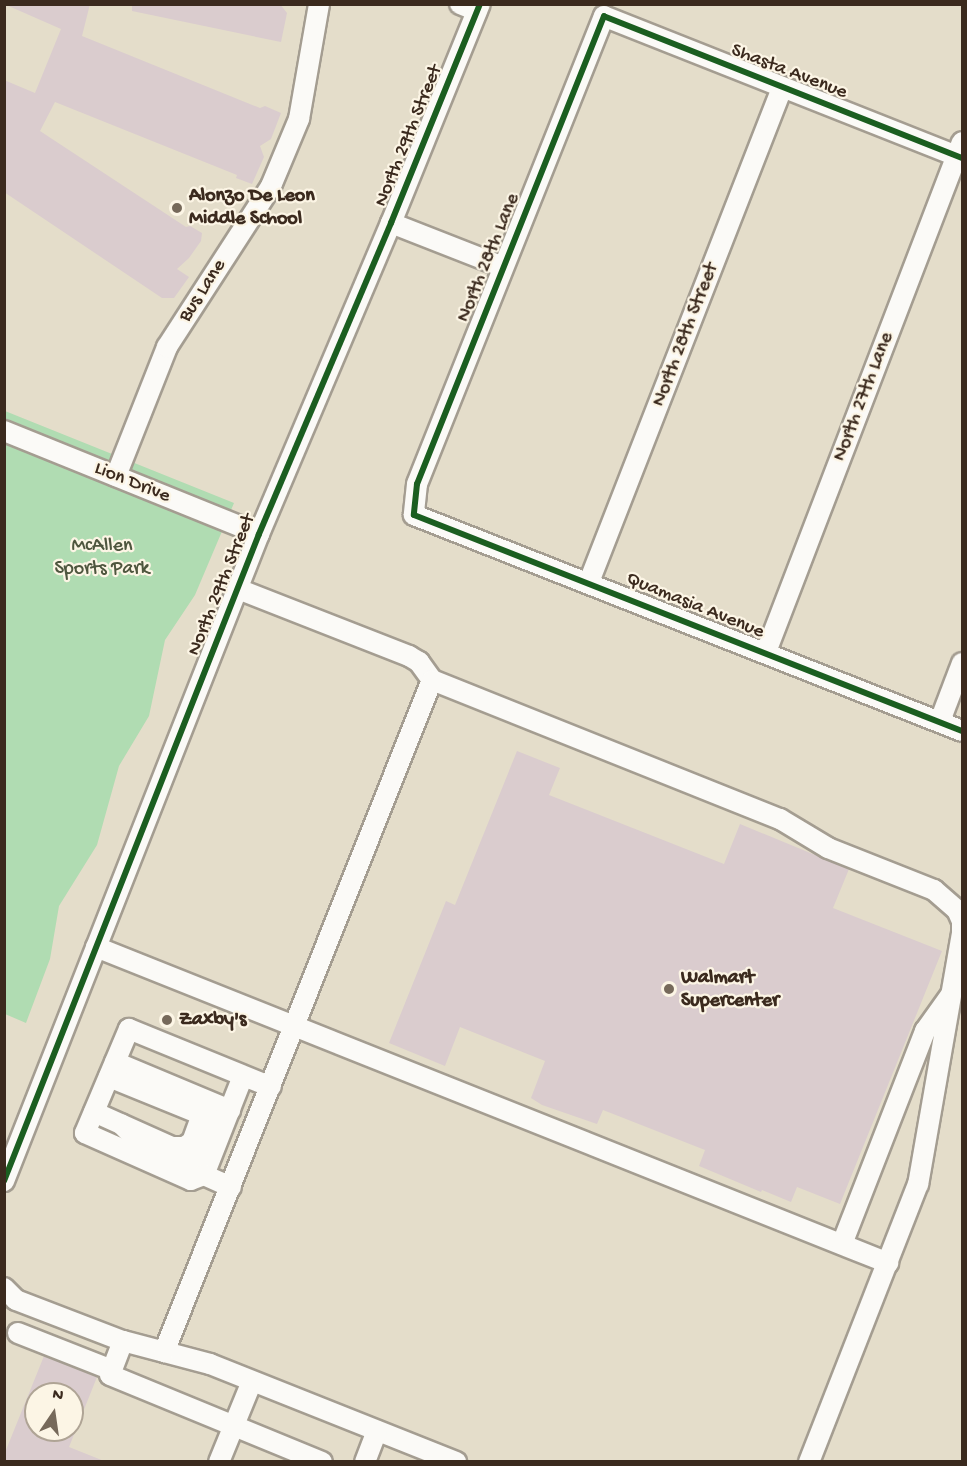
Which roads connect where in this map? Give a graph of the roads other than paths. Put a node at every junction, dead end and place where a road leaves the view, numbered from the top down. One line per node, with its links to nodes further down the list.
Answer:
1 (319, 4): 9 (street, Bus Lane)
2 (472, 7): 6 (street, North 29th Street)
3 (604, 16): 4 (street, Shasta Avenue); 7 (street, North 28th Lane)
4 (782, 88): 5 (street, Shasta Avenue); 12 (street, North 28th Street)
5 (961, 152): 14 (street, North 27th Lane)
6 (391, 223): 7 (street); 11 (street, North 29th Street)
7 (503, 267): 10 (street, North 28th Lane)
8 (4, 431): 9 (street, Lion Drive)
9 (116, 476): 11 (street, Lion Drive)
10 (414, 515): 12 (street, Quamasia Avenue)
11 (259, 534): 13 (street, North 29th Street)
12 (589, 582): 14 (street, Quamasia Avenue)
13 (238, 590): 16 (street); 19 (street, North 29th Street)
14 (765, 652): 17 (street, Quamasia Avenue)
15 (963, 663): 17 (street)
16 (432, 680): 20 (street); 21 (street)
17 (940, 721): 18 (street, Quamasia Avenue)
18 (963, 731)
19 (96, 947): 21 (street); 28 (street, North 29th Street)
20 (951, 994): 30 (street); 31 (street)
21 (296, 1026): 24 (street); 30 (street)
22 (112, 1070): 23 (street); 25 (street); 26 (street); 26 (street)
23 (243, 1076): 24 (street); 25 (street)
24 (271, 1087): 29 (street)
25 (230, 1110): 27 (street)
26 (94, 1112): 27 (street)
27 (204, 1176): 29 (street)
28 (4, 1181)
29 (231, 1187): 35 (street)
30 (842, 1244): 31 (street)
31 (888, 1263): 44 (street)
32 (8, 1297): 34 (street)
33 (18, 1333): 36 (street)
34 (123, 1341): 35 (street); 36 (street)
35 (164, 1352): 37 (street)
36 (112, 1371): 38 (street)
37 (252, 1381): 38 (street); 39 (street)
38 (234, 1426): 40 (street); 41 (street)
39 (377, 1431): 42 (street); 43 (street)
40 (219, 1461)
41 (322, 1461)
42 (365, 1461)
43 (456, 1461)
44 (809, 1461)

